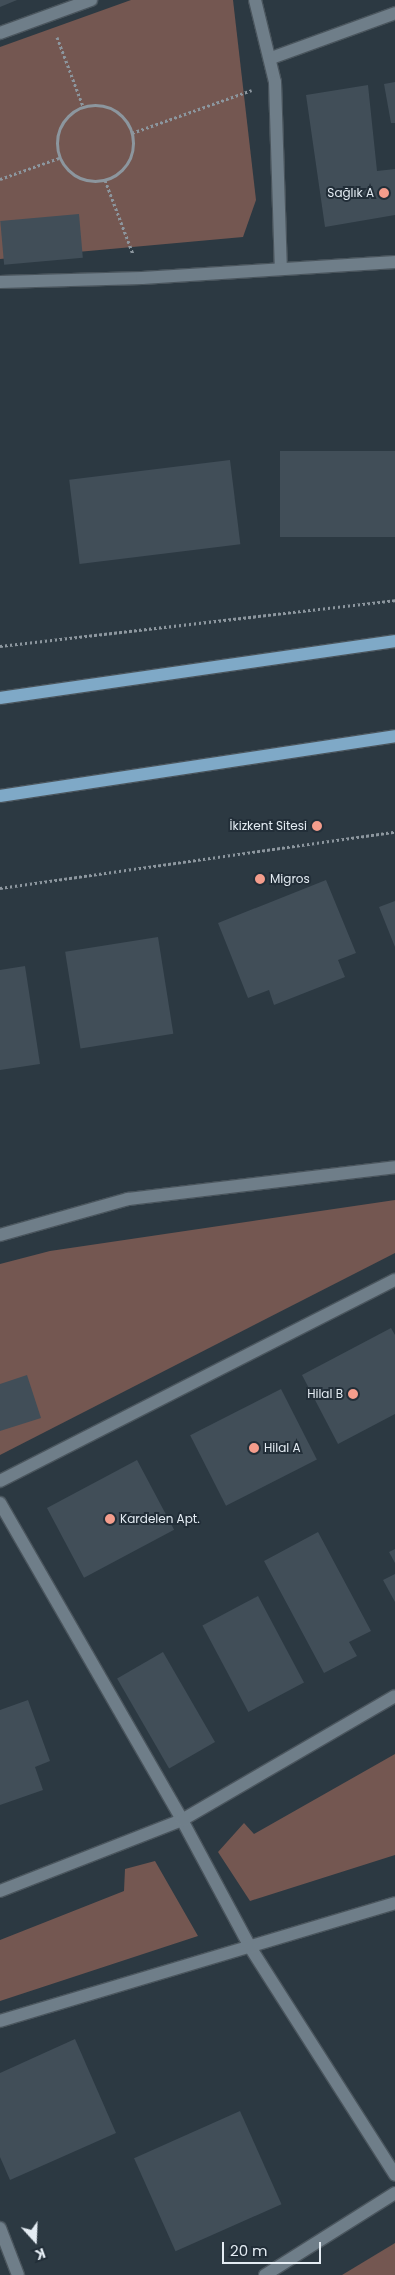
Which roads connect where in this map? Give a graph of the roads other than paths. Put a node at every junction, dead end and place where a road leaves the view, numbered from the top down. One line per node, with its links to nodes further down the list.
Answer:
1 (91, 0): 4 (street)
2 (255, 0): 5 (street)
3 (395, 13): 5 (street)
4 (0, 33)
5 (271, 58): 7 (street)
6 (395, 262): 7 (street)
7 (281, 269): 8 (street)
8 (0, 282)
9 (395, 641): 10 (main road)
10 (0, 698)
11 (395, 736): 12 (main road)
12 (0, 796)
13 (395, 1167): 14 (street)
14 (0, 1235)
15 (395, 1280): 16 (street)
16 (0, 1481)
17 (0, 1503): 19 (street)
18 (395, 1696): 19 (street)
19 (182, 1820): 20 (street); 22 (street)
20 (0, 1891)
21 (395, 1903): 22 (street)
22 (250, 1947): 23 (street); 24 (street)
23 (0, 2021)
24 (395, 2176)
25 (395, 2193): 28 (street)
26 (0, 2228): 27 (street)
27 (18, 2275)
28 (265, 2275)

